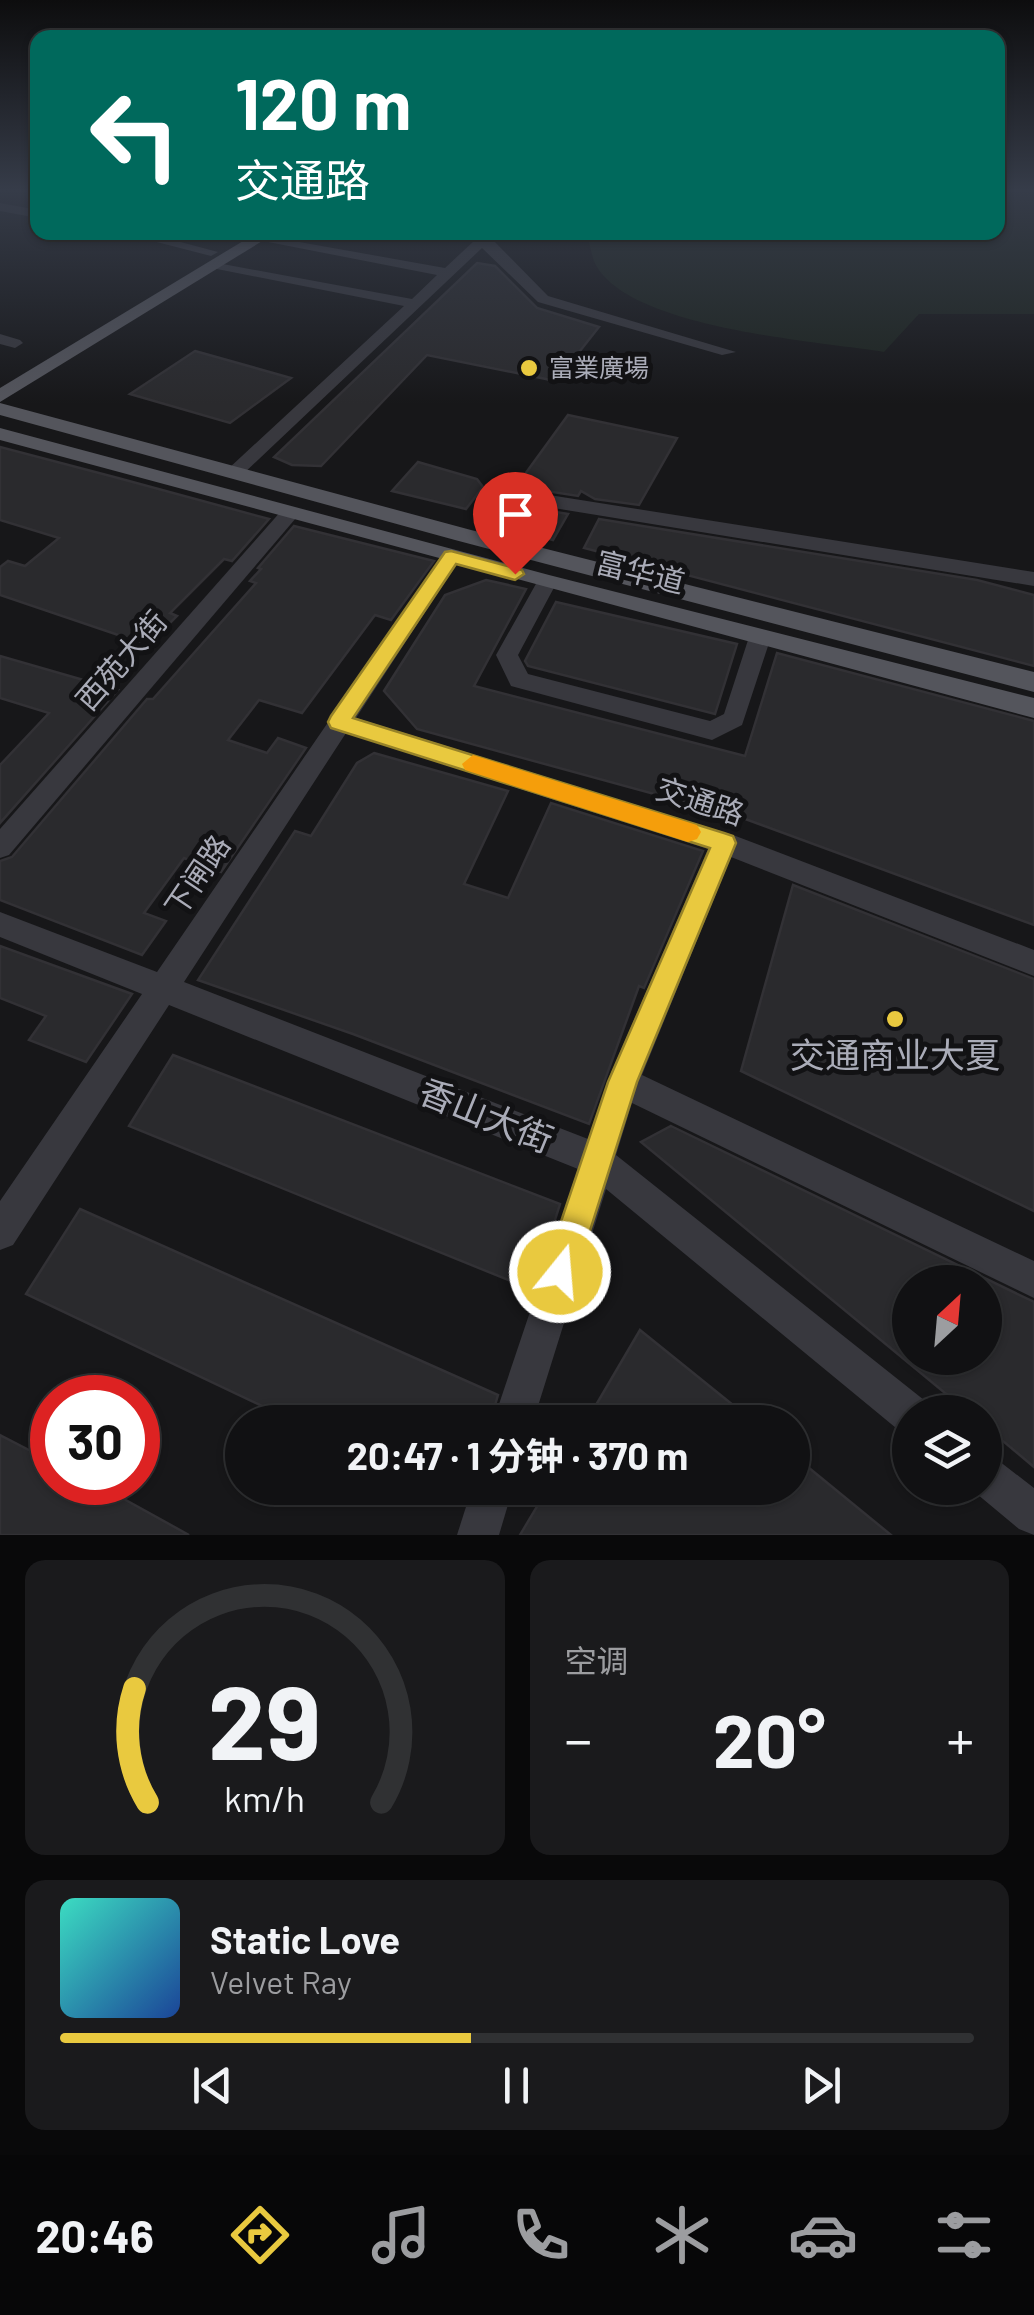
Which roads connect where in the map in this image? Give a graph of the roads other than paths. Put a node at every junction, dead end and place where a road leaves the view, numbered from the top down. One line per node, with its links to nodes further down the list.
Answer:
1 (209, 261): 10 (main road)
2 (210, 261): 11 (main road)
3 (226, 261): 8 (street)
4 (384, 261): 7 (street)
5 (460, 261): 7 (street)
6 (503, 261): 9 (street)
7 (447, 273): 8 (street)
8 (415, 304): 14 (street)
9 (728, 352)
10 (0, 378)
11 (0, 396)
12 (0, 410): 14 (main road, 富华道)
13 (0, 434): 15 (main road, 富华道)
14 (234, 473): 16 (main road, 富华道)
15 (289, 514): 17 (main road, 富华道); 25 (street, 西苑大街)
16 (494, 542): 18 (street); 21 (main road, 富华道)
17 (451, 556): 19 (main road, 富华道); 23 (street, 下闸路)
18 (1034, 579)
19 (547, 582): 20 (main road, 富华道); 20 (street)
20 (760, 636): 22 (main road, 富华道)
21 (1034, 682)
22 (1034, 708)
23 (339, 722): 24 (street, 交通路); 28 (street, 下闸路)
24 (724, 843): 27 (street, 交通路); 29 (street)
25 (0, 847)
26 (0, 924): 28 (street, 香山大街)
27 (1034, 963)
28 (162, 988): 30 (street, 香山大街); 31 (street, 下闸路)
29 (623, 1082): 30 (street); 32 (street)
30 (595, 1159): 33 (street, 香山大街); 34 (street)
31 (0, 1232)
32 (1034, 1280)
33 (892, 1399)
34 (518, 1405)
35 (1002, 1488): 37 (street)
36 (488, 1505): 38 (street)
37 (1034, 1514)
38 (478, 1535)

